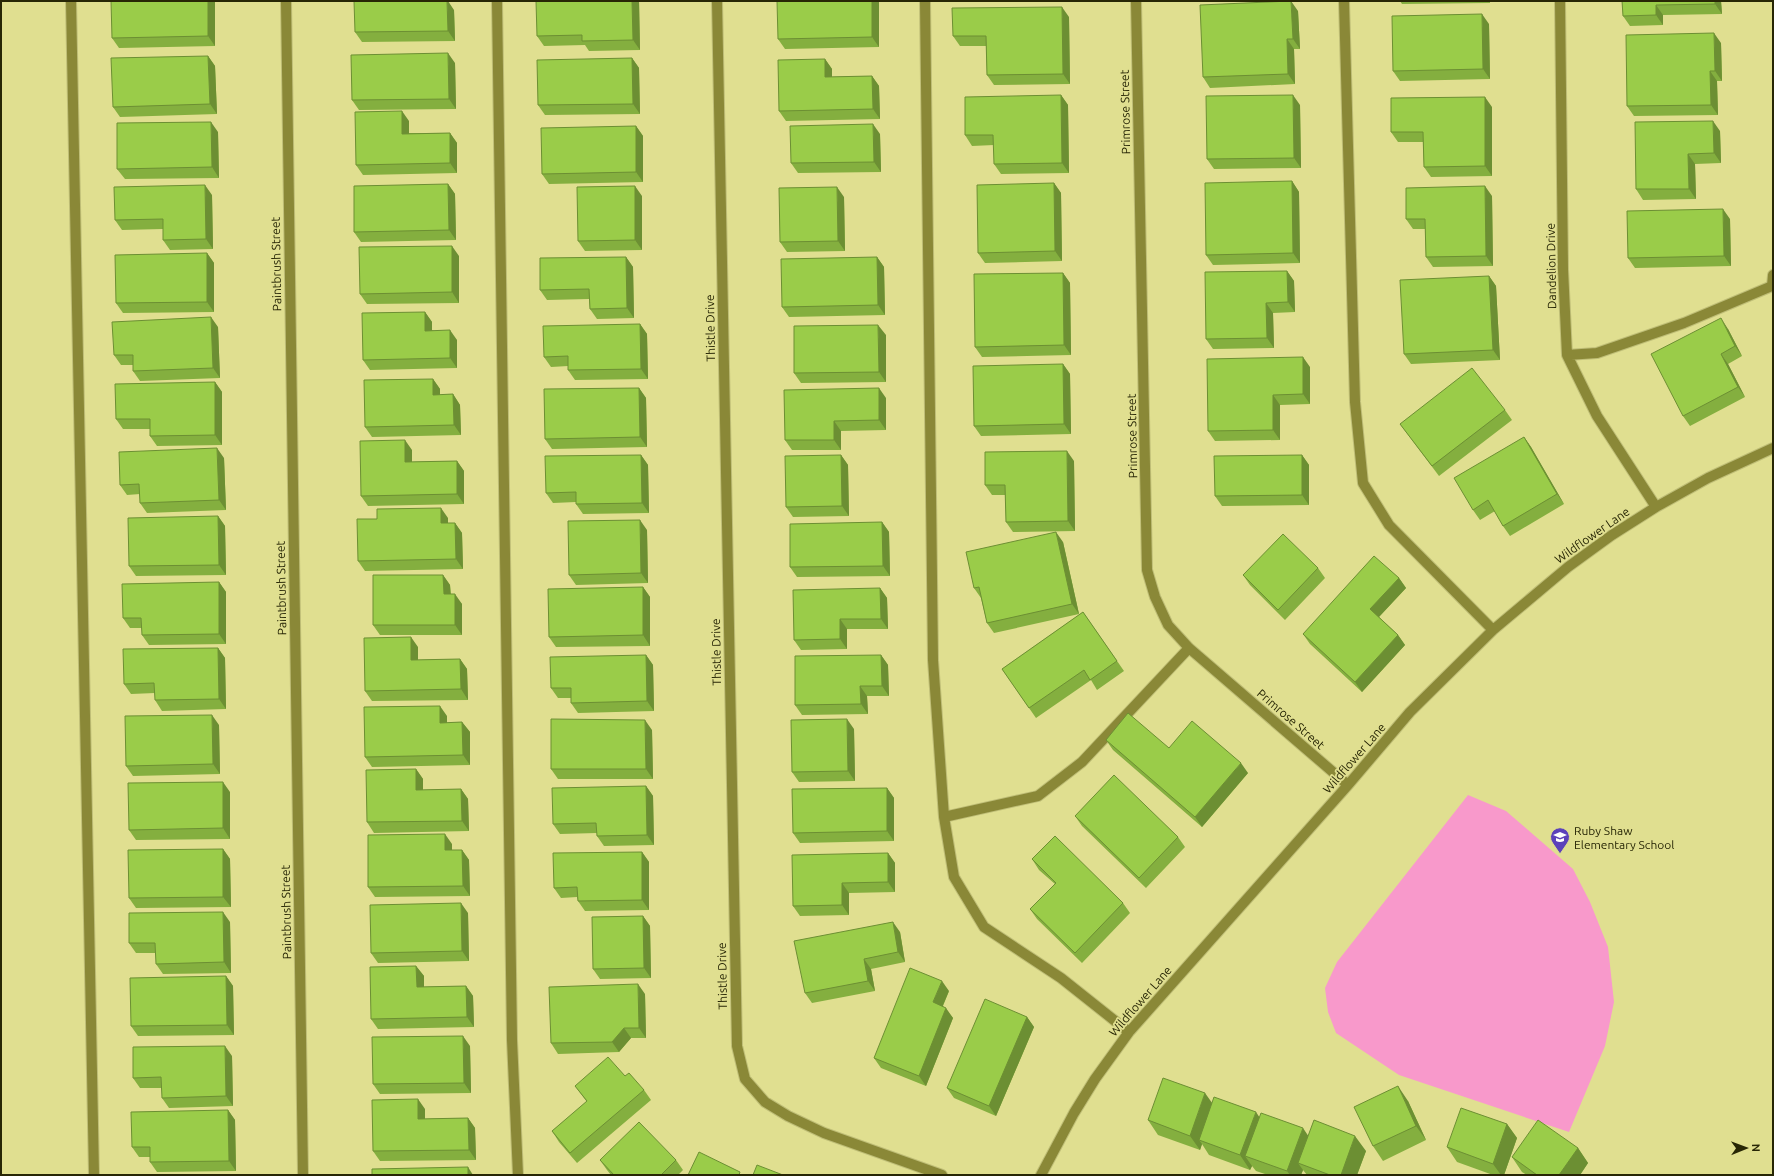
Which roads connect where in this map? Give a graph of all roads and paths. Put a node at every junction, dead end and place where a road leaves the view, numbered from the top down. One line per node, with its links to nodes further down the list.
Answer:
1 (72, 1): 18 (street)
2 (286, 1): 19 (street, Paintbrush Street)
3 (497, 1): 20 (street)
4 (717, 1): 21 (street, Thistle Drive)
5 (926, 1): 16 (street)
6 (1136, 1): 14 (street, Primrose Street)
7 (1344, 1): 13 (street)
8 (1560, 1): 10 (street, Dandelion Drive)
9 (1773, 275): 10 (street)
10 (1567, 355): 12 (street, Dandelion Drive)
11 (1773, 448): 12 (street, Wildflower Lane)
12 (1656, 507): 13 (street, Wildflower Lane)
13 (1493, 630): 15 (street, Wildflower Lane)
14 (1188, 648): 15 (street, Primrose Street); 16 (street)
15 (1348, 785): 17 (street, Wildflower Lane)
16 (944, 817): 17 (street)
17 (1129, 1032): 22 (street, Wildflower Lane)
18 (94, 1175)
19 (303, 1175)
20 (518, 1175)
21 (942, 1175)
22 (1040, 1175)

